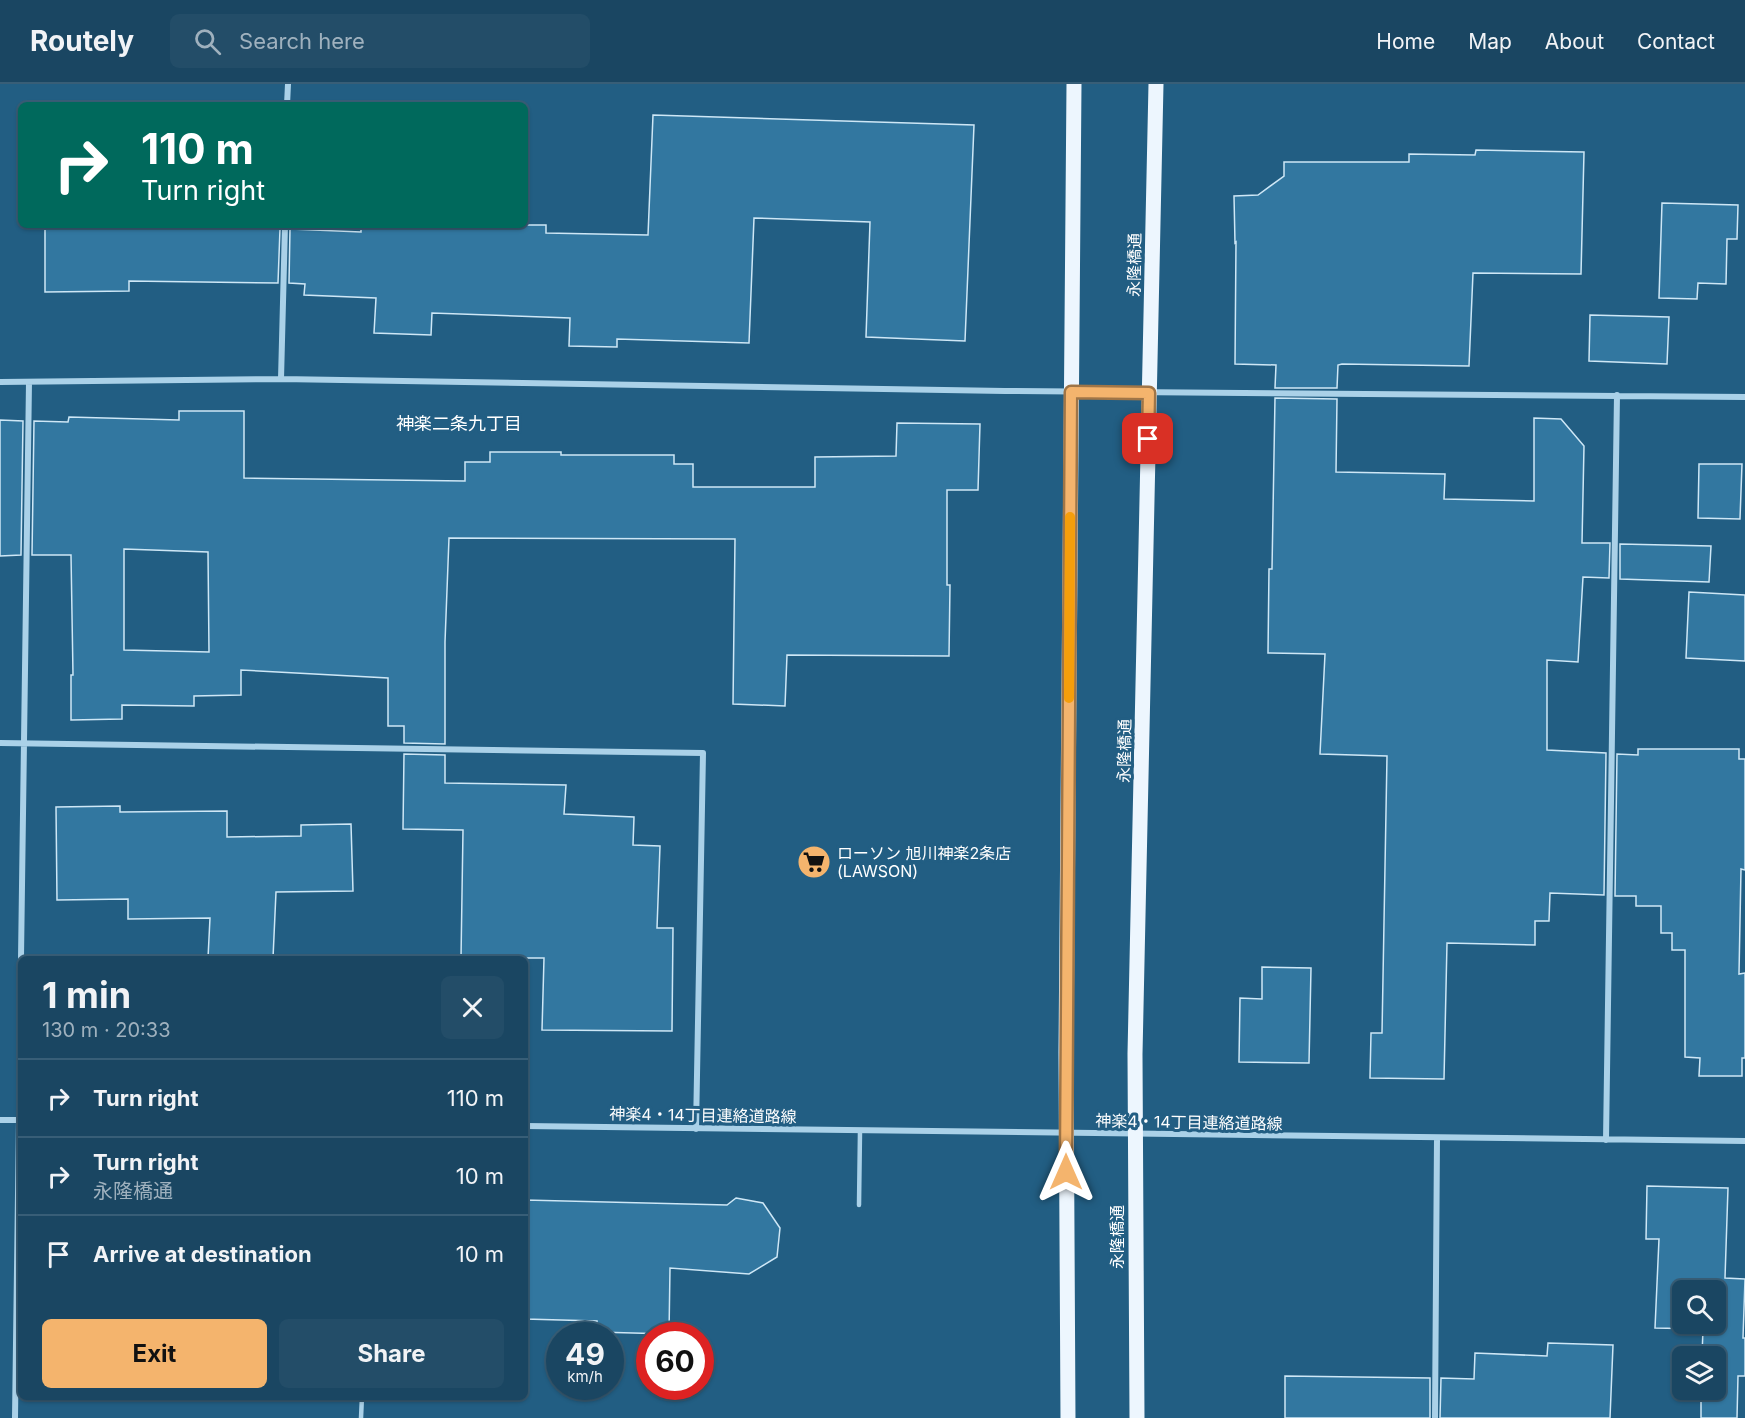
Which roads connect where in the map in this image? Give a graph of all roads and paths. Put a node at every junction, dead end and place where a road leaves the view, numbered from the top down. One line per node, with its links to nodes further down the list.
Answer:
1 (288, 84): 4 (street)
2 (1074, 84): 9 (main road)
3 (1156, 84): 10 (main road, 永隆橋通)
4 (287, 102)
5 (285, 228): 6 (street)
6 (281, 379): 8 (street); 9 (street)
7 (0, 381): 8 (street)
8 (29, 382): 14 (street)
9 (1071, 392): 10 (street); 21 (main road)
10 (1149, 393): 11 (street); 22 (main road, 永隆橋通)
11 (1617, 395): 12 (street); 24 (street)
12 (1745, 397)
13 (0, 743): 14 (street)
14 (23, 743): 15 (street); 19 (street)
15 (21, 956)
16 (0, 1120): 17 (street)
17 (18, 1120)
18 (528, 1126): 19 (street, 神楽4・14丁目連絡道路線)
19 (696, 1129): 20 (street, 神楽4・14丁目連絡道路線)
20 (860, 1131): 21 (street, 神楽4・14丁目連絡道路線); 26 (lane)
21 (1066, 1133): 22 (street, 神楽4・14丁目連絡道路線); 30 (main road)
22 (1134, 1135): 23 (street, 神楽4・14丁目連絡道路線); 29 (main road, 永隆橋通)
23 (1437, 1138): 24 (street, 神楽4・14丁目連絡道路線); 33 (street)
24 (1606, 1140): 25 (street, 神楽4・14丁目連絡道路線)
25 (1745, 1141)
26 (859, 1205)
27 (18, 1239): 31 (street)
28 (362, 1400): 32 (lane)
29 (1139, 1416)
30 (1066, 1417)
31 (15, 1418)
32 (361, 1418)
33 (1435, 1418)

